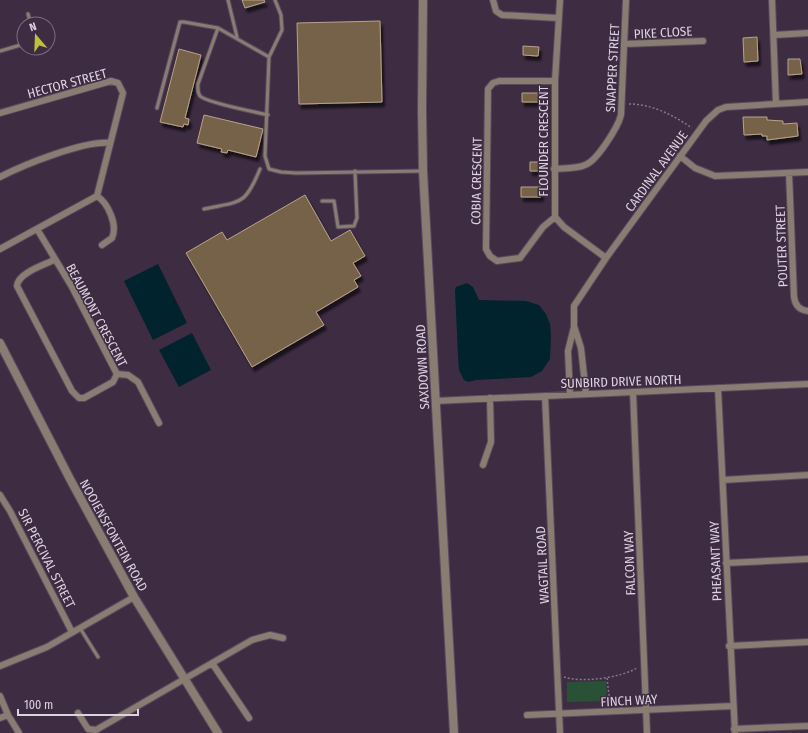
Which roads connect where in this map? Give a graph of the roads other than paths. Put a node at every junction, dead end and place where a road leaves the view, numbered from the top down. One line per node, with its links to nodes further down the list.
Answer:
1 (228, 0): 12 (lane)
2 (275, 0): 17 (lane)
3 (423, 0): 29 (street, SAXDOWN ROAD)
4 (493, 0): 8 (street)
5 (560, 0): 8 (street, FLOUNDER CRESCENT)
6 (626, 0): 14 (street, SNAPPER STREET)
7 (772, 0): 11 (street)
8 (558, 18): 18 (street, FLOUNDER CRESCENT)
9 (218, 28): 12 (lane); 21 (lane); 23 (lane)
10 (808, 33): 11 (street)
11 (774, 35): 20 (street)
12 (237, 37): 17 (lane)
13 (703, 41): 14 (street, PIKE CLOSE)
14 (624, 44): 27 (street, SNAPPER STREET)
15 (16, 46): 16 (lane)
16 (0, 51)
17 (269, 57): 23 (lane)
18 (555, 81): 27 (street, FLOUNDER CRESCENT); 36 (street, COBIA CRESCENT)
19 (808, 102): 20 (street, CARDINAL AVENUE)
20 (776, 104): 25 (street, CARDINAL AVENUE)
21 (157, 108)
22 (0, 113): 24 (street, HECTOR STREET)
23 (268, 115): 28 (lane)
24 (110, 143): 32 (street); 33 (street, HECTOR STREET)
25 (680, 156): 31 (street); 40 (street, CARDINAL AVENUE)
26 (260, 169): 35 (lane)
27 (554, 169): 36 (street, FLOUNDER CRESCENT)
28 (355, 170): 29 (lane); 34 (lane)
29 (423, 170): 53 (street, SAXDOWN ROAD)
30 (808, 172): 31 (street)
31 (789, 173): 42 (street, POUTER STREET)
32 (0, 177)
33 (97, 196): 37 (street); 38 (street)
34 (322, 201)
35 (204, 210)
36 (555, 217): 40 (street)
37 (37, 229): 39 (street); 41 (street, BEAUMONT CRESCENT)
38 (102, 245)
39 (1, 247)
40 (606, 258): 43 (street, CARDINAL AVENUE)
41 (54, 260): 45 (street, BEAUMONT CRESCENT); 45 (street, BEAUMONT CRESCENT)
42 (808, 311)
43 (574, 326): 49 (street, CARDINAL AVENUE); 50 (street, CARDINAL AVENUE)
44 (0, 343): 61 (street, NOOIENSFONTEIN ROAD)
45 (117, 374): 54 (street)
46 (808, 384): 47 (street, SUNBIRD DRIVE NORTH)
47 (718, 388): 48 (street, SUNBIRD DRIVE NORTH); 57 (street, PHEASANT WAY)
48 (633, 392): 49 (street, SUNBIRD DRIVE NORTH); 73 (street, FALCON WAY)
49 (586, 394): 50 (street, SUNBIRD DRIVE NORTH)
50 (570, 395): 51 (street, SUNBIRD DRIVE NORTH)
51 (545, 396): 52 (street, SUNBIRD DRIVE NORTH); 76 (street, WAGTAIL ROAD)
52 (490, 398): 53 (street, SUNBIRD DRIVE NORTH); 55 (street)
53 (436, 401): 84 (street, SAXDOWN ROAD)
54 (159, 423)
55 (483, 465)
56 (808, 475): 57 (street)
57 (723, 480): 60 (street, PHEASANT WAY)
58 (0, 495): 63 (street, SIR PERCIVAL STREET)
59 (808, 559): 60 (street)
60 (726, 563): 66 (street, PHEASANT WAY)
61 (134, 596): 62 (street); 70 (street, NOOIENSFONTEIN ROAD)
62 (80, 628): 63 (street); 67 (lane)
63 (72, 632): 69 (street)
64 (283, 638): 68 (street)
65 (808, 642): 66 (street)
66 (729, 646): 72 (street, PHEASANT WAY)
67 (98, 657)
68 (212, 663): 70 (street); 79 (street)
69 (0, 666)
70 (185, 678): 74 (street); 83 (street, NOOIENSFONTEIN ROAD)
71 (0, 696): 77 (street)
72 (733, 706): 73 (street, FINCH WAY); 81 (street, PHEASANT WAY)
73 (646, 710): 76 (street, FINCH WAY); 86 (street, FALCON WAY)
74 (78, 713)
75 (527, 714): 76 (street, FINCH WAY)
76 (559, 714): 85 (street, WAGTAIL ROAD)
77 (8, 715): 78 (street); 82 (street)
78 (0, 718)
79 (249, 718)
80 (808, 726): 81 (street)
81 (734, 731)
82 (18, 733)
83 (218, 733)
84 (454, 733)
85 (560, 733)
86 (647, 733)

